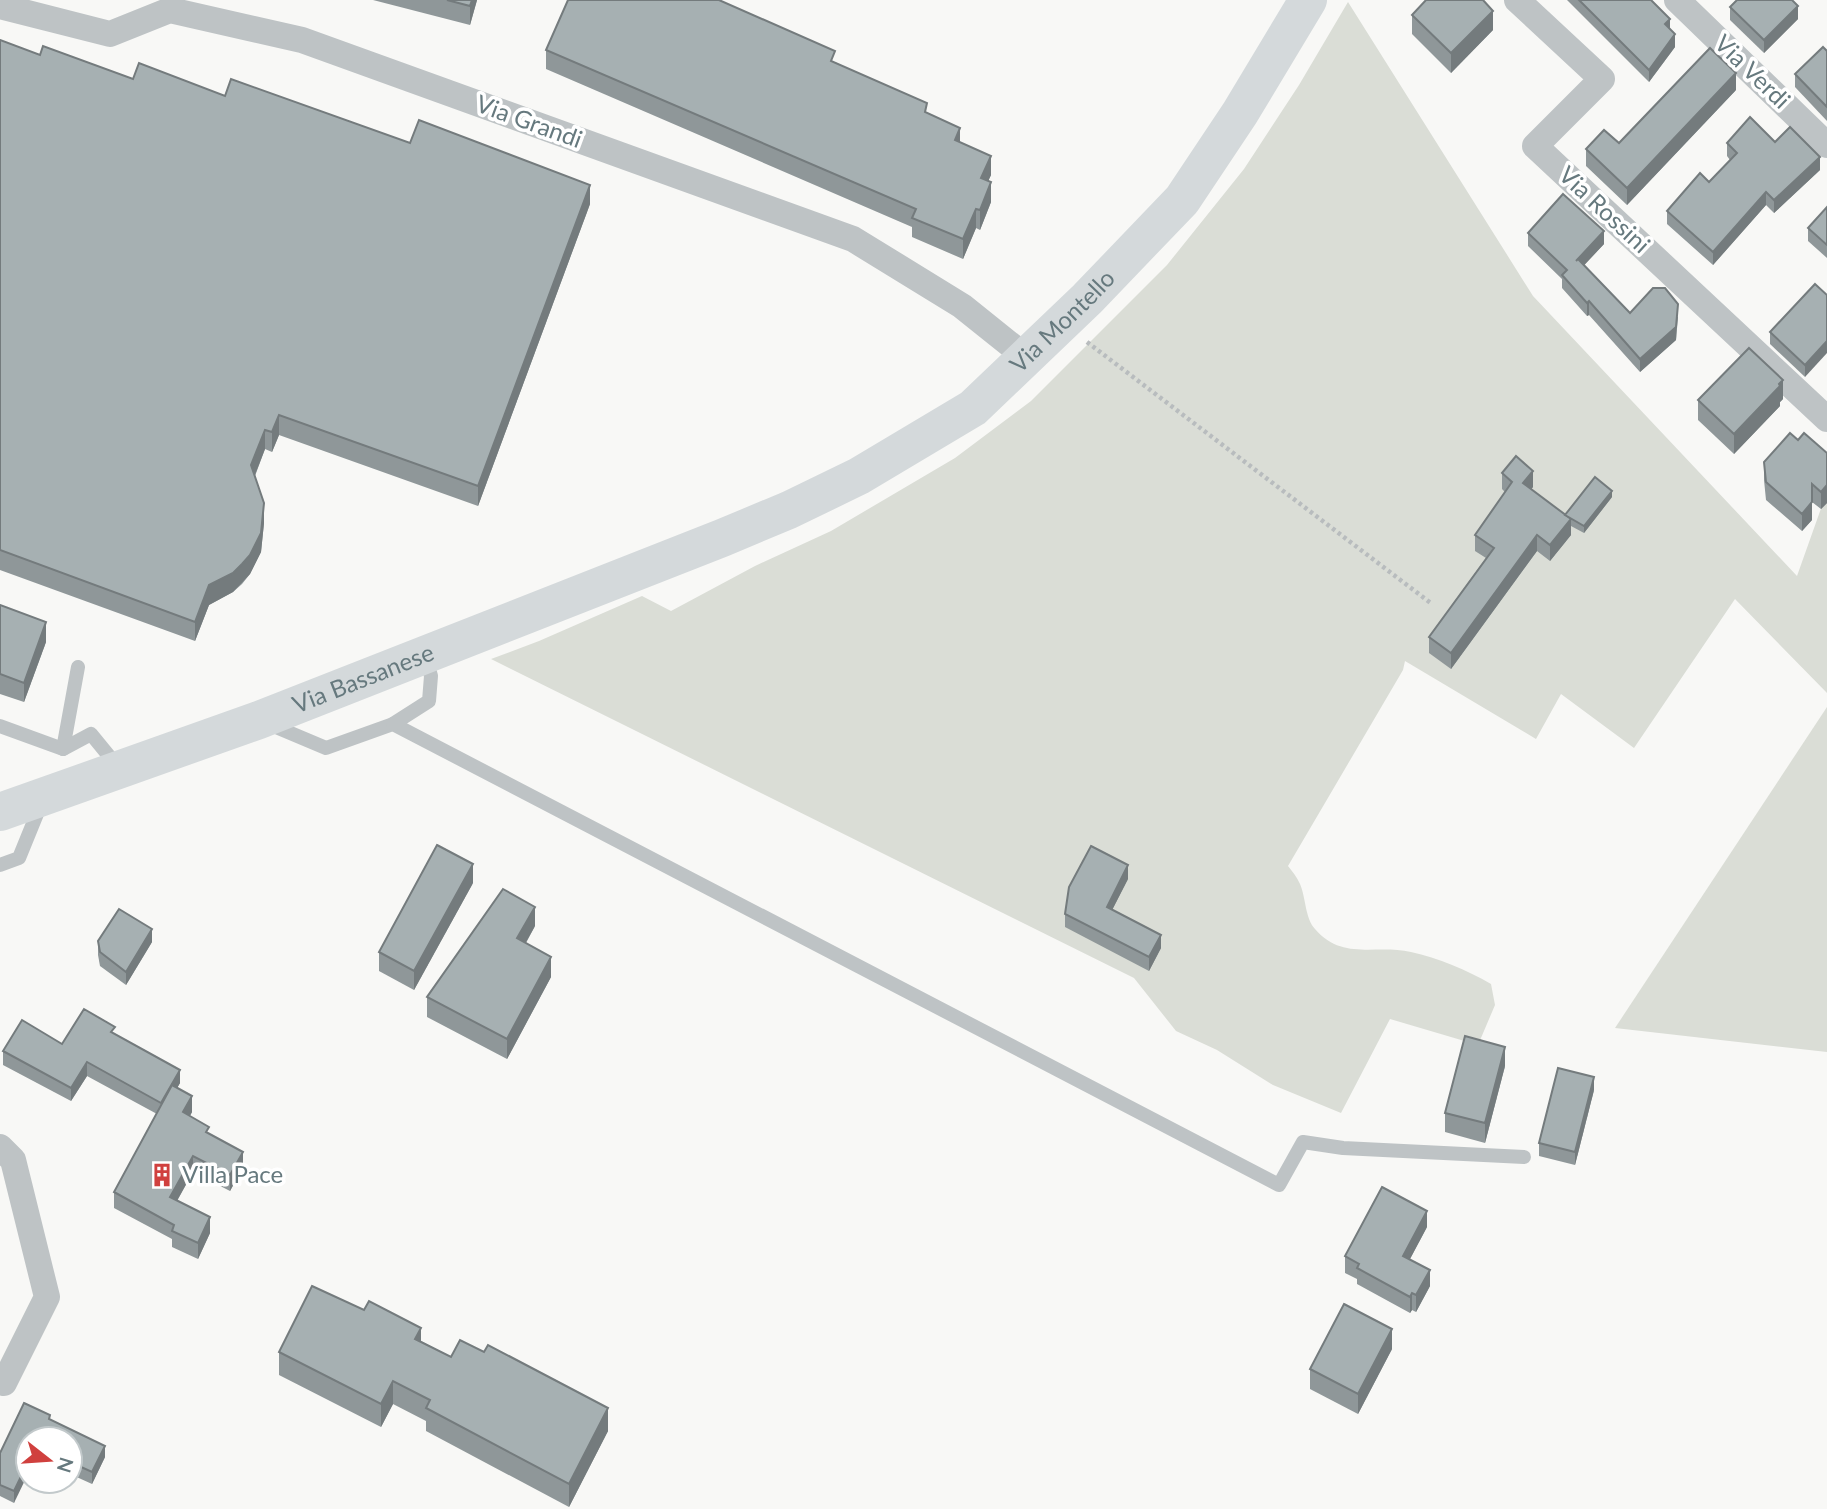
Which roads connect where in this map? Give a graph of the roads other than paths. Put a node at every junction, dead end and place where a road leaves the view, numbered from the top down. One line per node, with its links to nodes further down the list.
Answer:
1 (1308, 0): 6 (main road, Via Montello)
2 (1517, 0): 7 (street, Via Rossini)
3 (1677, 0): 5 (street, Via Verdi)
4 (0, 6): 6 (street, Via Grandi)
5 (1827, 145)
6 (1027, 358): 8 (main road, Via Montello)
7 (1827, 419)
8 (722, 538): 9 (main road, Via Bassanese)
9 (425, 655): 11 (main road, Via Bassanese); 12 (lane)
10 (78, 667): 14 (lane)
11 (259, 720): 12 (lane); 15 (main road, Via Bassanese)
12 (393, 724): 20 (lane)
13 (0, 726): 14 (lane)
14 (63, 749): 15 (lane)
15 (119, 768): 16 (main road, Via Bassanese)
16 (45, 796): 17 (main road, Via Bassanese); 18 (lane)
17 (0, 812)
18 (0, 865)
19 (0, 1147): 21 (street)
20 (1524, 1157)
21 (4, 1383)

